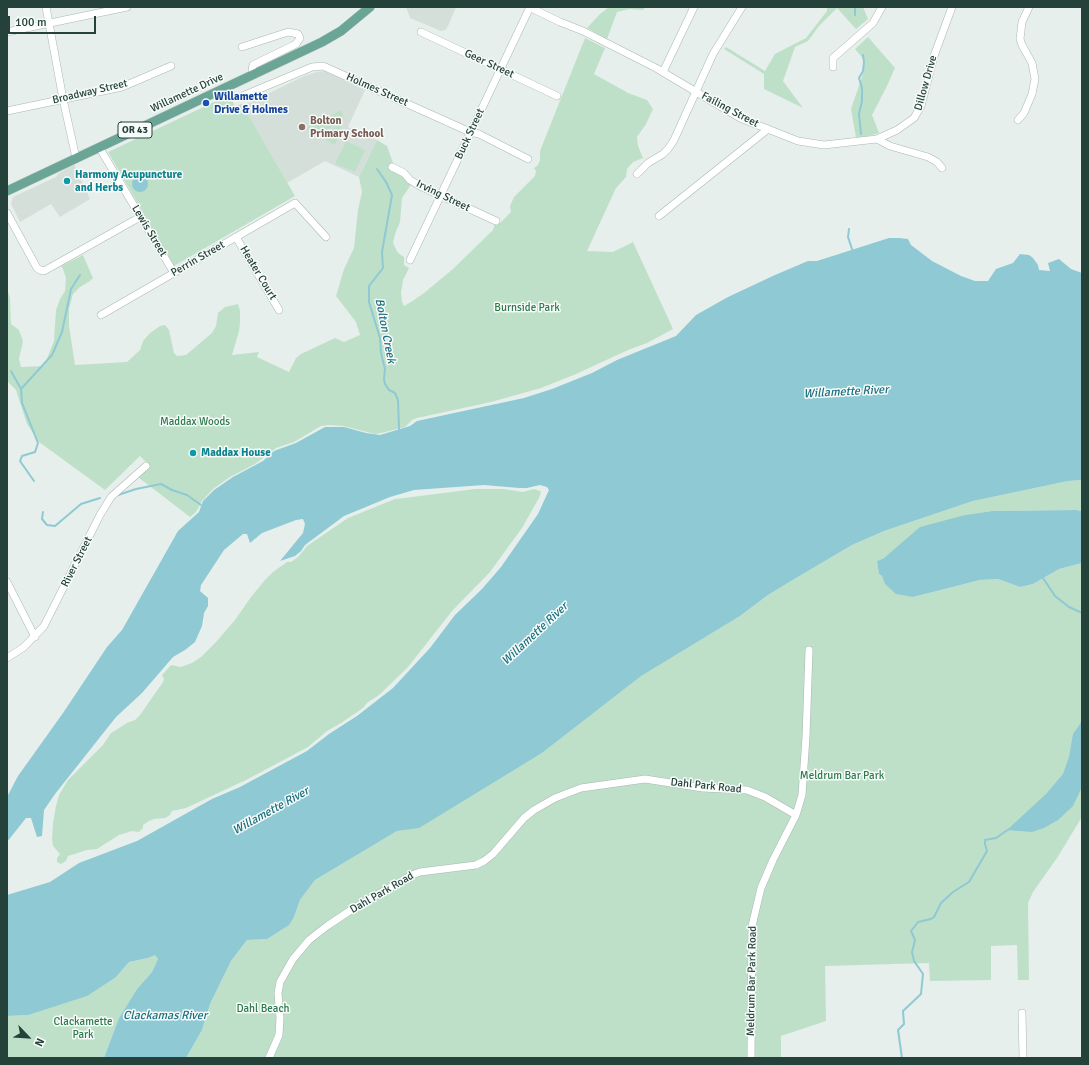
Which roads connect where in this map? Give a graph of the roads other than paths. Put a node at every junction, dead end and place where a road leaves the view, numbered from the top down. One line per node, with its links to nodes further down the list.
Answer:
1 (46, 7): 10 (street)
2 (127, 7): 10 (street)
3 (370, 7): 18 (main road, Willamette Drive / OR 43)
4 (529, 7): 16 (street, Buck Street); 17 (street, Failing Street)
5 (694, 7): 17 (street)
6 (742, 7): 20 (street)
7 (882, 7): 15 (street)
8 (952, 7): 27 (street, Dillow Drive)
9 (1029, 7): 24 (street)
10 (49, 23): 11 (street); 22 (street)
11 (7, 32)
12 (421, 32): 16 (street, Geer Street)
13 (242, 47): 18 (street)
14 (171, 66): 22 (street, Broadway Street)
15 (833, 67)
16 (500, 70): 21 (street, Geer Street); 26 (street, Buck Street)
17 (663, 72): 20 (street, Failing Street)
18 (254, 74): 19 (main road, Willamette Drive / OR 43)
19 (227, 88): 26 (street, Holmes Street); 28 (main road, Willamette Drive / OR 43)
20 (696, 92): 25 (street, Failing Street); 33 (street)
21 (557, 96)
22 (63, 99): 23 (street, Broadway Street); 29 (street)
23 (7, 111)
24 (1018, 120)
25 (768, 129): 27 (street, Failing Street); 37 (street)
26 (470, 132): 30 (street, Holmes Street); 35 (street, Buck Street)
27 (877, 139): 32 (street)
28 (99, 147): 29 (main road, Willamette Drive / OR 43); 38 (street, Lewis Street)
29 (76, 158): 34 (main road, Willamette Drive / OR 43)
30 (528, 158)
31 (392, 167): 35 (street, Irving Street)
32 (942, 168)
33 (638, 174)
34 (7, 191)
35 (440, 196): 39 (street, Irving Street); 42 (street, Buck Street)
36 (7, 213): 38 (street)
37 (659, 216)
38 (140, 217): 43 (street, Lewis Street)
39 (496, 221)
40 (236, 237): 41 (street, Perrin Street); 43 (street, Perrin Street); 44 (street, Heater Court)
41 (326, 237)
42 (410, 260)
43 (174, 273): 45 (street, Perrin Street)
44 (279, 310)
45 (101, 315)
46 (146, 466): 48 (street, River Street)
47 (7, 582): 48 (street)
48 (35, 637): 50 (street, River Street)
49 (809, 650): 51 (street, Meldrum Bar Park Road)
50 (7, 658)
51 (796, 815): 53 (street, Dahl Park Road); 54 (street, Meldrum Bar Park Road)
52 (1022, 1013): 55 (street)
53 (269, 1058)
54 (751, 1058)
55 (1023, 1058)

